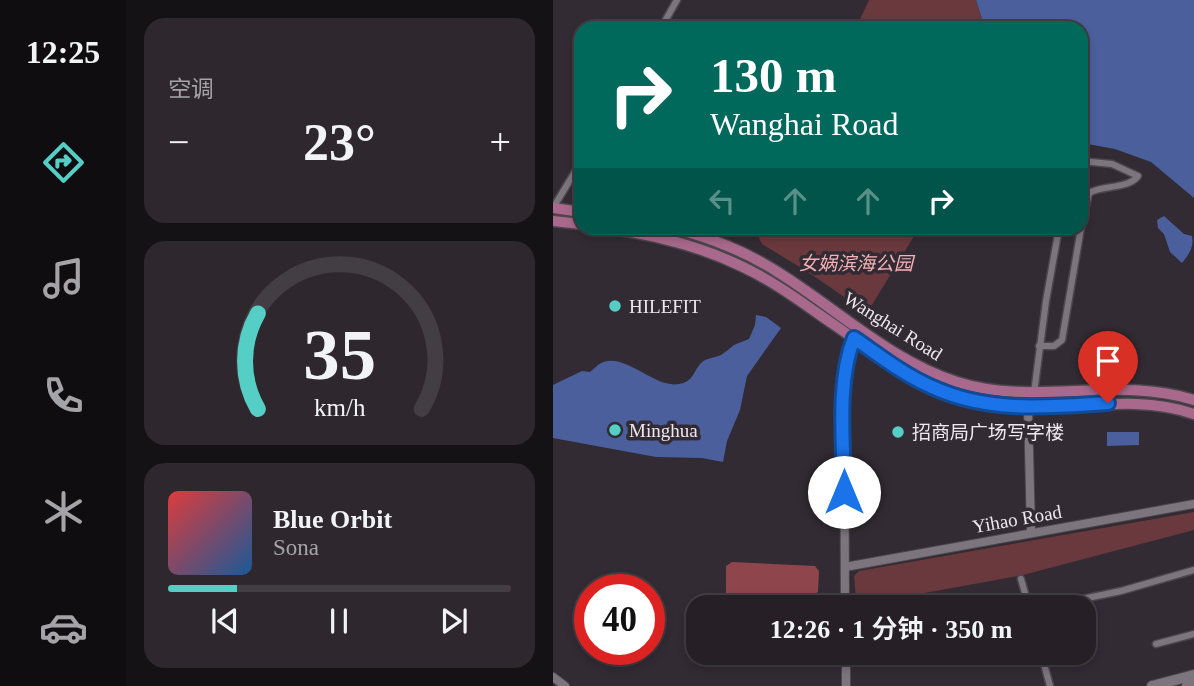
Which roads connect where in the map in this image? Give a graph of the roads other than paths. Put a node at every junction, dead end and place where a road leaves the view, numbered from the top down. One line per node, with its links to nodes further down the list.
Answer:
1 (677, 0): 2 (street)
2 (665, 21)
3 (1088, 162): 5 (street)
4 (574, 174): 6 (street)
5 (1088, 196)
6 (553, 209): 7 (main road)
7 (574, 211)
8 (553, 221): 9 (main road)
9 (574, 223)
10 (644, 235): 14 (main road, Wanghai Road)
11 (697, 235): 14 (main road, Wanghai Road)
12 (1058, 235): 16 (street)
13 (1080, 235): 16 (street)
14 (835, 319): 15 (main road, Wanghai Road)
15 (856, 334): 17 (main road, Wanghai Road); 19 (main road, Wanghai Road); 23 (street)
16 (1039, 346): 17 (street)
17 (1034, 393): 18 (main road, Wanghai Road)
18 (1194, 400)
19 (1028, 408): 20 (main road, Wanghai Road); 22 (street)
20 (1194, 414)
21 (1194, 504): 22 (street, Yihao Road)
22 (1031, 532): 23 (street, Yihao Road)
23 (845, 567): 26 (street)
24 (1194, 570): 28 (street)
25 (1021, 579): 27 (street)
26 (845, 595)
27 (1026, 595)
28 (1096, 597)
29 (1194, 634): 30 (street)
30 (1156, 644)
31 (846, 665): 37 (street)
32 (1044, 665): 38 (street)
33 (1194, 675): 39 (main road)
34 (553, 677): 36 (street)
35 (1194, 684): 40 (main road)
36 (565, 686)
37 (846, 686)
38 (1050, 686)
39 (1152, 686)
40 (1187, 686)

